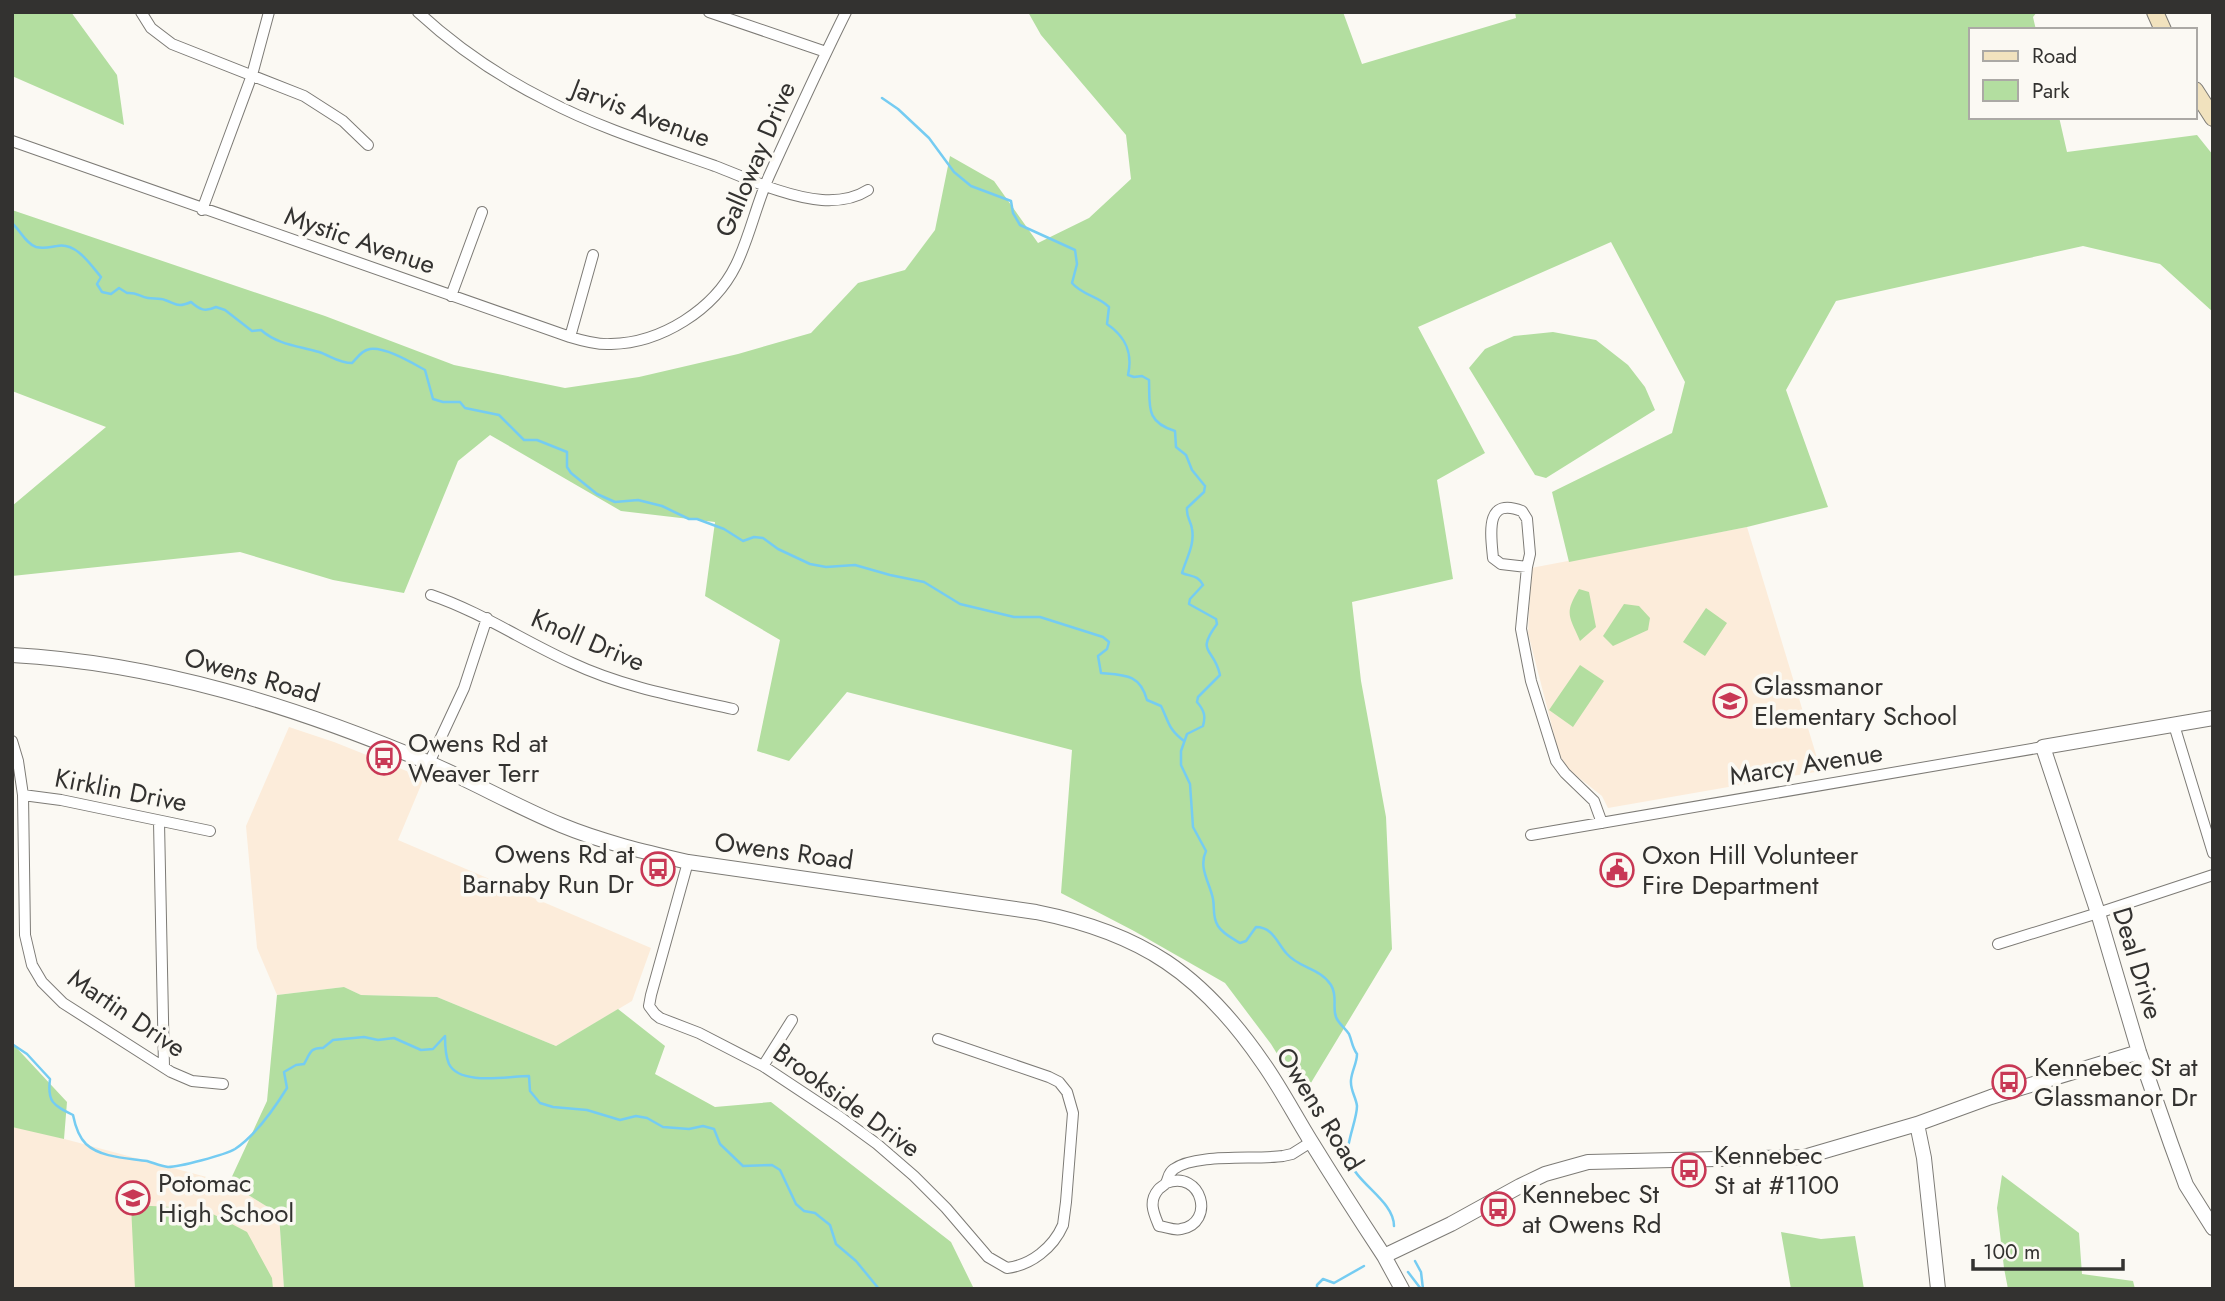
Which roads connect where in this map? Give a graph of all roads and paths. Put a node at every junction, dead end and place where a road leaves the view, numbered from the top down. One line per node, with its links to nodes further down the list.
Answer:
1 (141, 12): 9 (street)
2 (269, 12): 9 (street)
3 (418, 12): 14 (street, Jarvis Avenue)
4 (709, 12): 8 (street)
5 (846, 12): 8 (street, Galloway Drive)
6 (2155, 12): 7 (main road)
7 (2162, 28)
8 (826, 52): 14 (street, Galloway Drive)
9 (252, 75): 13 (street); 16 (street)
10 (2197, 93): 11 (main road)
11 (2213, 118)
12 (12, 141): 16 (street, Mystic Avenue)
13 (368, 145)
14 (765, 185): 15 (street, Jarvis Avenue); 20 (street, Galloway Drive)
15 (868, 190)
16 (202, 210): 19 (street, Mystic Avenue)
17 (482, 212): 19 (street)
18 (593, 255): 21 (street)
19 (451, 296): 21 (street, Mystic Avenue)
20 (694, 314): 21 (street, Mystic Avenue)
21 (570, 337)
22 (1527, 566): 22 (street); 34 (street)
23 (432, 595): 24 (street, Knoll Drive)
24 (487, 618): 26 (street, Knoll Drive); 31 (street)
25 (12, 655): 31 (street, Owens Road)
26 (733, 709)
27 (2213, 718): 28 (street, Marcy Avenue)
28 (2174, 725): 30 (street, Marcy Avenue); 37 (street)
29 (12, 741): 32 (street, Martin Drive)
30 (2043, 747): 34 (street, Marcy Avenue); 40 (street, Deal Drive)
31 (429, 762): 38 (street, Owens Road)
32 (23, 795): 33 (street, Kirklin Drive); 46 (street, Martin Drive)
33 (159, 822): 35 (street, Kirklin Drive); 46 (street)
34 (1602, 823): 36 (street, Marcy Avenue)
35 (210, 831)
36 (1531, 835)
37 (2213, 853)
38 (688, 862): 45 (street, Brookside Drive); 49 (street, Owens Road)
39 (2213, 875): 40 (street)
40 (2098, 913): 41 (street); 44 (street, Deal Drive)
41 (1998, 944)
42 (792, 1020): 45 (street)
43 (937, 1039): 45 (street, Brookside Drive)
44 (2139, 1052): 48 (street); 51 (street, Deal Drive)
45 (763, 1066)
46 (164, 1067): 47 (street, Martin Drive)
47 (223, 1084)
48 (1917, 1124): 52 (street); 54 (street)
49 (1311, 1142): 50 (street); 52 (street, Owens Road)
50 (1166, 1184): 50 (street)
51 (2213, 1227)
52 (1384, 1256): 53 (street, Owens Road)
53 (1402, 1289)
54 (1938, 1289)

